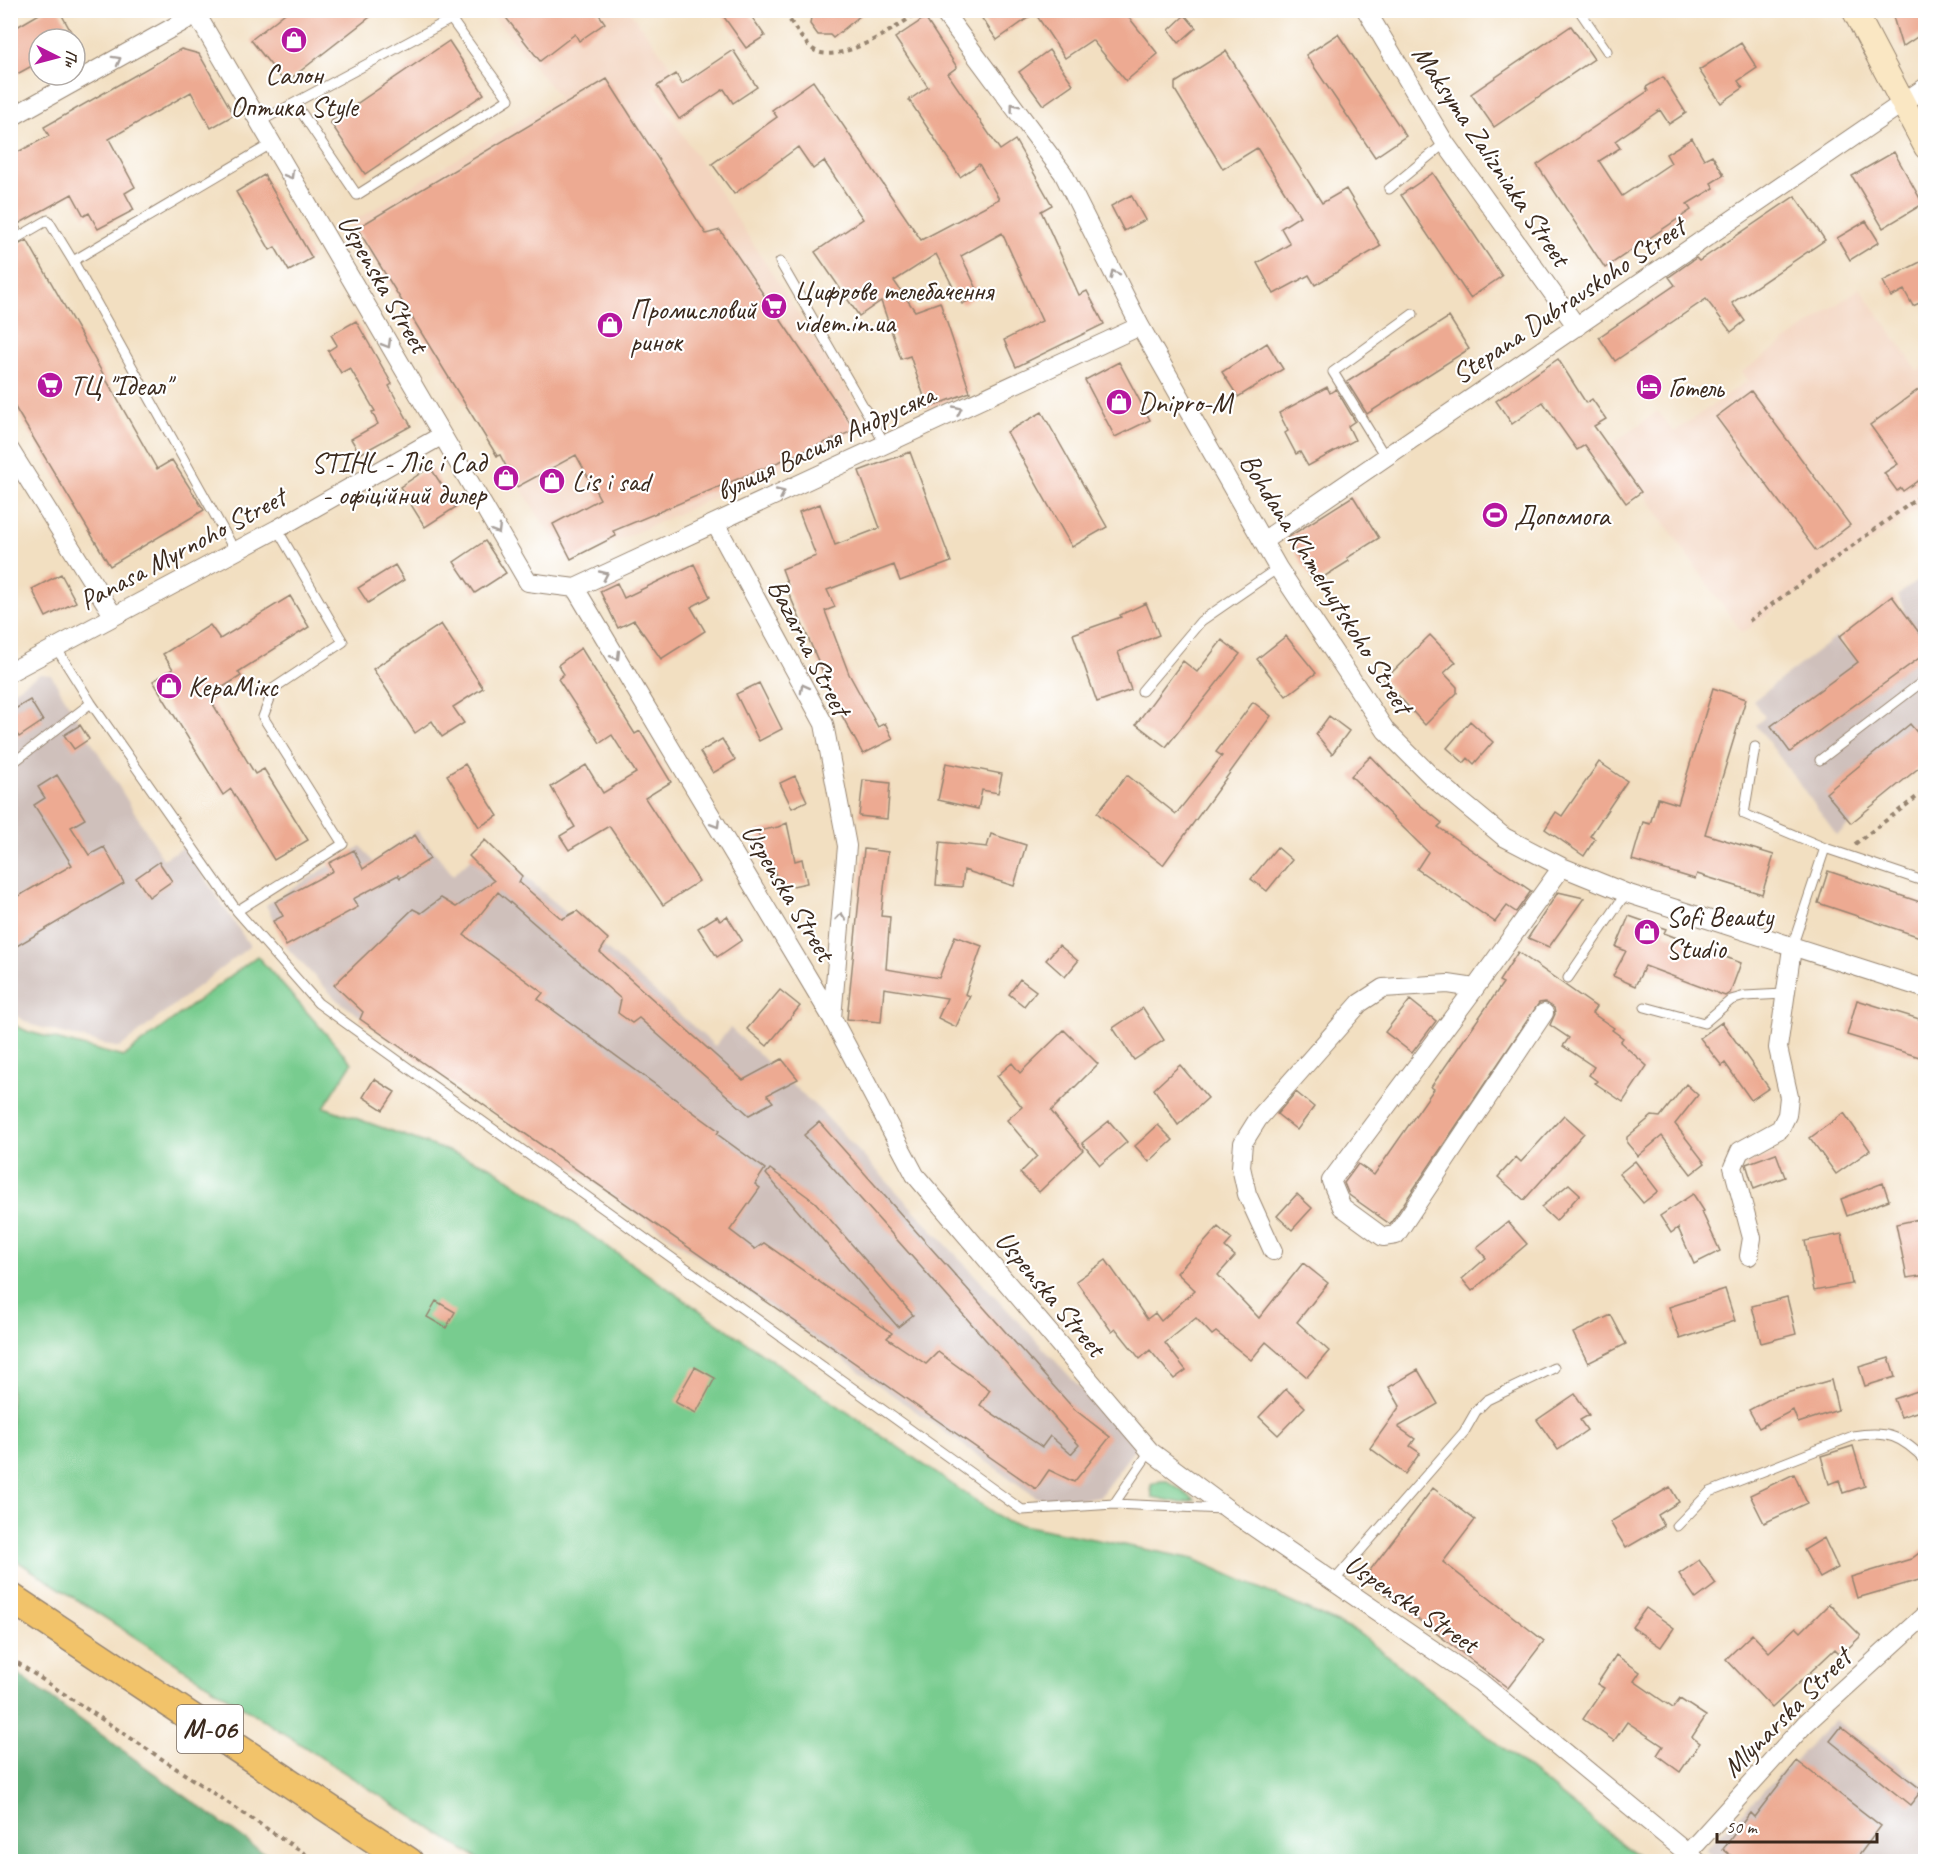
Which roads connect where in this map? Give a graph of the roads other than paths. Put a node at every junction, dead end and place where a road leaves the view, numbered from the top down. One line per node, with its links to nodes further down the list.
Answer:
1 (942, 10): 20 (street, Bohdana Khmelnytskoho Street, one-way to 1)
2 (1366, 10): 12 (street, Maksyma Zalizniaka Street)
3 (1579, 10): 6 (lane)
4 (1854, 10): 9 (main road)
5 (198, 12): 10 (street, one-way to 5); 11 (street, Uspenska Street)
6 (1607, 51)
7 (1926, 87): 9 (street, Stepana Dubravskoho Street)
8 (295, 103): 8 (lane); 11 (lane)
9 (1902, 103): 14 (main road); 21 (street, Stepana Dubravskoho Street)
10 (10, 118)
11 (259, 122): 13 (street, Uspenska Street)
12 (1445, 143): 15 (lane); 21 (street, Maksyma Zalizniaka Street)
13 (271, 144): 17 (lane); 22 (street, Uspenska Street, one-way to 22)
14 (1926, 147)
15 (1389, 189)
16 (10, 242): 17 (lane)
17 (74, 261): 29 (lane)
18 (780, 262): 23 (lane)
19 (1413, 314): 25 (lane)
20 (1140, 326): 23 (street, вулиця Василя Андрусяка, one-way to 20); 28 (street, Bohdana Khmelnytskoho Street)
21 (1577, 327): 25 (street, Stepana Dubravskoho Street)
22 (441, 436): 27 (street, Panasa Myrnoho Street); 31 (street, Uspenska Street, one-way to 31)
23 (885, 444): 26 (street, вулиця Василя Андрусяка, one-way to 23)
24 (10, 450): 32 (street)
25 (1386, 458): 28 (street, Stepana Dubravskoho Street)
26 (714, 524): 31 (street, вулиця Василя Андрусяка, one-way to 26); 53 (street, Bazarna Street, one-way to 26)
27 (277, 529): 29 (street, Panasa Myrnoho Street); 45 (lane)
28 (1263, 541): 30 (street, Bohdana Khmelnytskoho Street)
29 (236, 551): 32 (street, Panasa Myrnoho Street)
30 (1278, 568): 36 (lane); 42 (street, Bohdana Khmelnytskoho Street)
31 (575, 588): 53 (street, Uspenska Street, one-way to 53)
32 (113, 615): 33 (street, Panasa Myrnoho Street)
33 (55, 646): 34 (street, Panasa Myrnoho Street); 37 (lane)
34 (10, 672)
35 (1926, 679): 39 (lane)
36 (1142, 691)
37 (91, 703): 40 (lane); 45 (lane)
38 (1755, 747): 41 (lane)
39 (1820, 760)
40 (10, 765)
41 (1825, 848): 43 (lane); 46 (lane)
42 (1562, 867): 44 (street, Bohdana Khmelnytskoho Street); 48 (street)
43 (1926, 882)
44 (1626, 893): 46 (street, Bohdana Khmelnytskoho Street); 47 (lane)
45 (237, 911): 59 (lane)
46 (1792, 948): 49 (street, Bohdana Khmelnytskoho Street); 50 (street)
47 (1568, 978)
48 (1475, 988): 52 (street); 54 (street)
49 (1926, 989)
50 (1784, 994): 51 (lane); 55 (street)
51 (1646, 1006)
52 (1544, 1012)
53 (832, 1017): 57 (street, Uspenska Street)
54 (1273, 1251)
55 (1749, 1256)
56 (1554, 1368): 62 (lane)
57 (1150, 1451): 59 (lane); 60 (street, Uspenska Street)
58 (1926, 1461): 61 (lane)
59 (1114, 1504): 60 (lane)
60 (1229, 1510): 62 (street, Uspenska Street)
61 (1677, 1526)
62 (1333, 1582): 65 (street, Uspenska Street)
63 (10, 1597): 66 (highway, М-06)
64 (1926, 1614): 65 (street, Mlynarska Street)
65 (1694, 1857)
66 (409, 1862)

